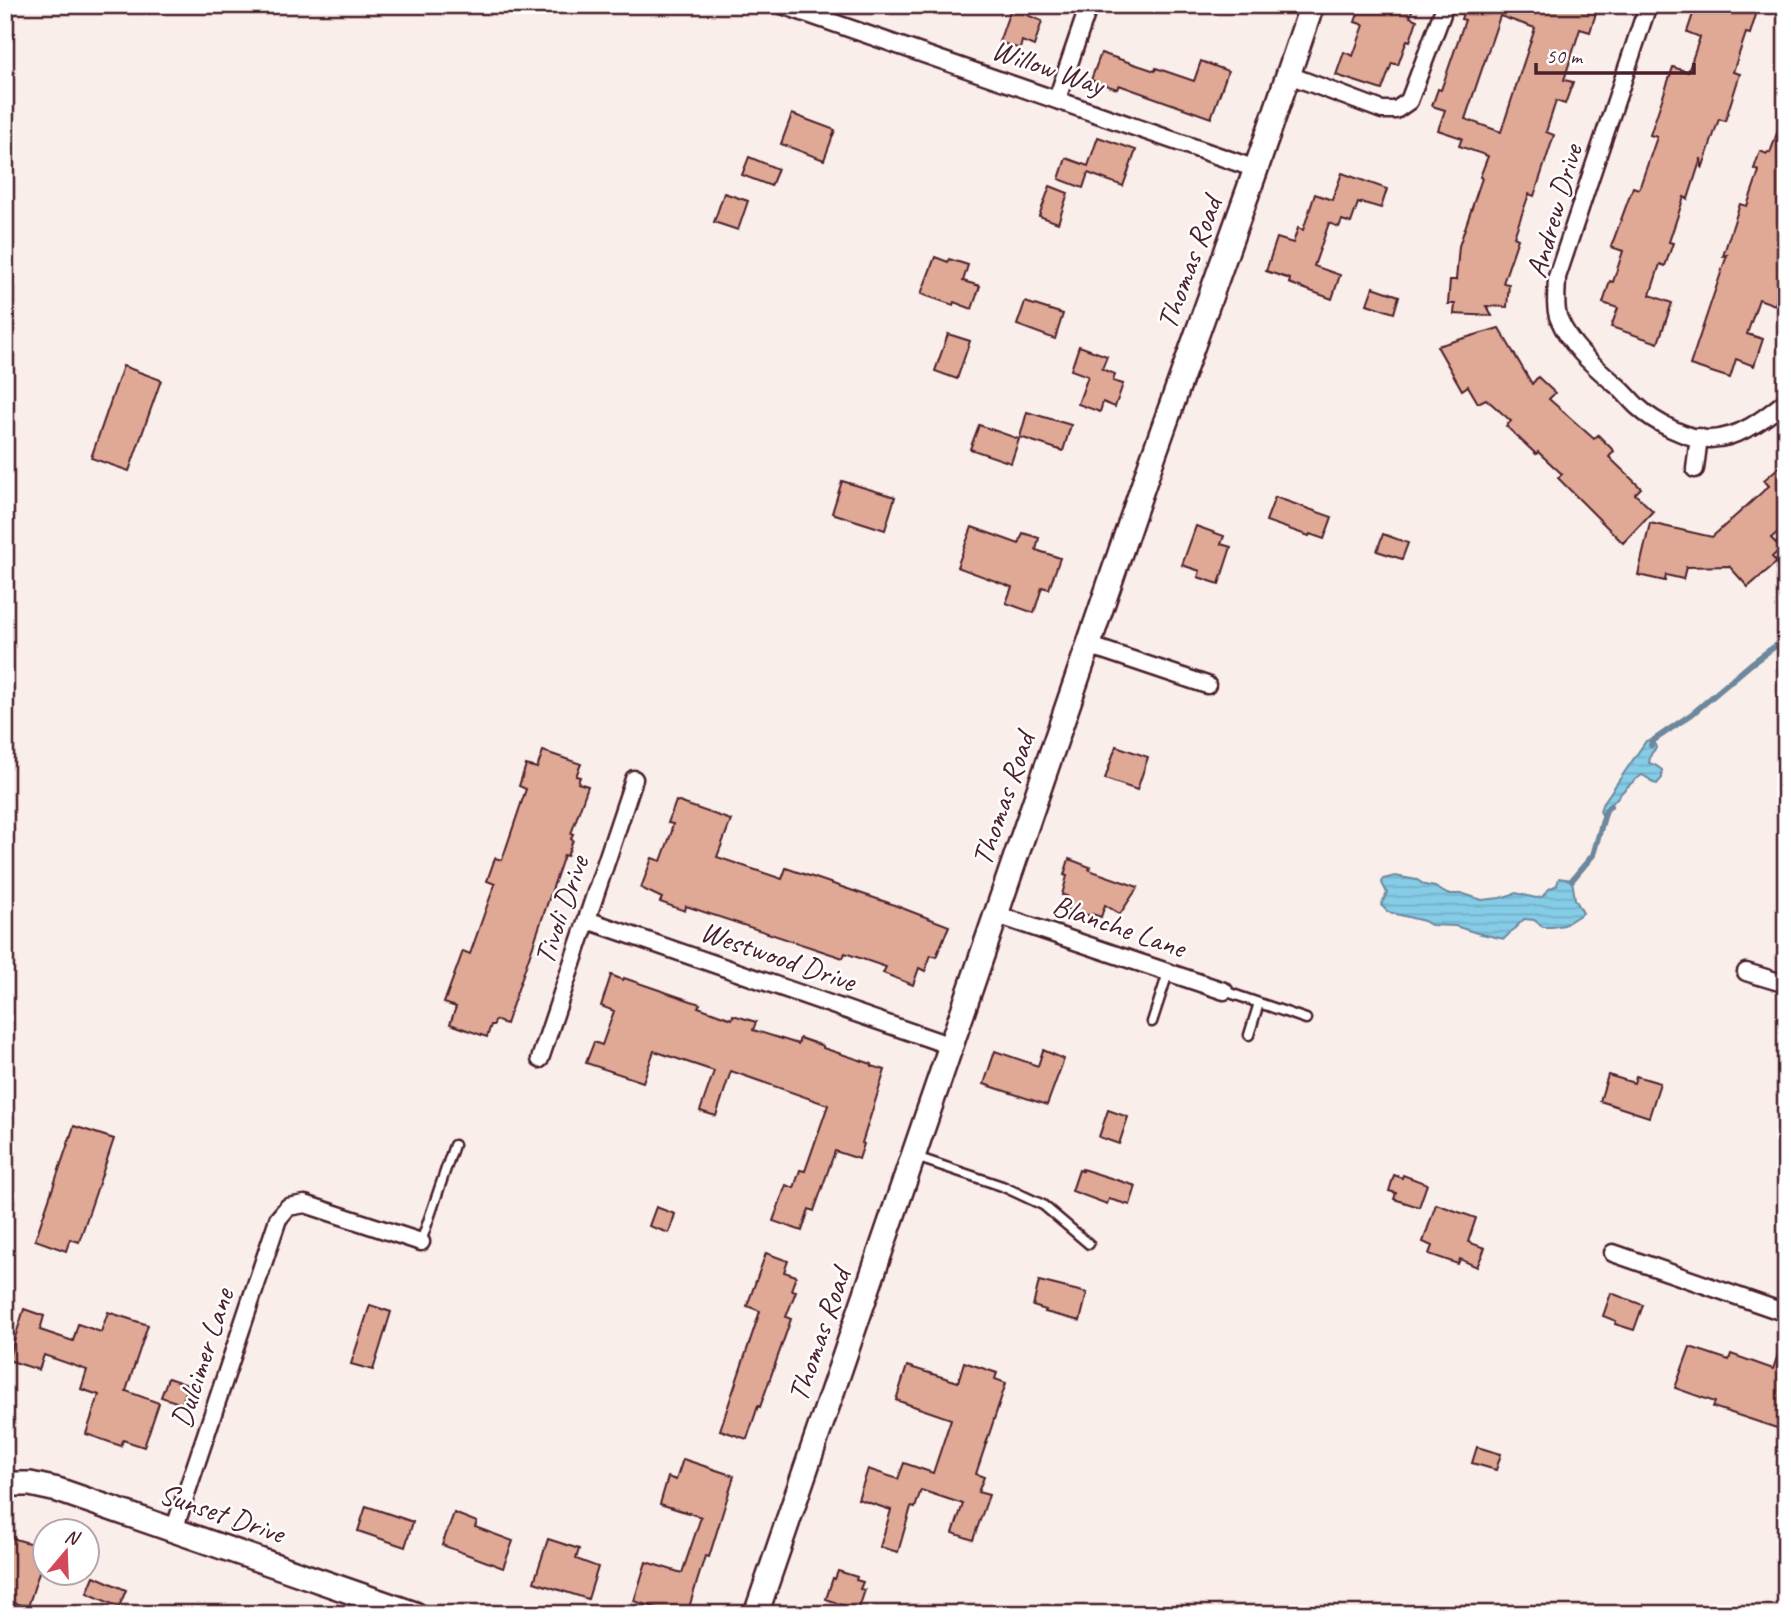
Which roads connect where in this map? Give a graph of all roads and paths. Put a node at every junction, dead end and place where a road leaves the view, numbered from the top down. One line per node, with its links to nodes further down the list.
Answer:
1 (782, 5): 7 (street, Willow Way)
2 (1089, 5): 7 (street)
3 (1312, 5): 6 (street, Thomas Road)
4 (1648, 5): 10 (street, Andrew Drive)
5 (1441, 14): 6 (street)
6 (1289, 75): 8 (street, Thomas Road)
7 (1057, 99): 8 (street, Willow Way)
8 (1256, 169): 12 (street, Thomas Road)
9 (1786, 401): 10 (street)
10 (1699, 438): 11 (street)
11 (1695, 469)
12 (1088, 645): 13 (street); 15 (street, Thomas Road)
13 (1207, 685)
14 (634, 779): 16 (street, Tivoli Drive)
15 (997, 915): 17 (street, Blanche Lane); 25 (street, Thomas Road)
16 (587, 920): 25 (street, Westwood Drive); 26 (street, Tivoli Drive)
17 (1168, 972): 20 (street, Blanche Lane); 23 (lane)
18 (1746, 972): 19 (street)
19 (1786, 984)
20 (1224, 991): 21 (lane)
21 (1259, 1003): 22 (lane); 24 (lane)
22 (1306, 1019)
23 (1152, 1022)
24 (1249, 1035)
25 (951, 1046): 28 (street, Thomas Road)
26 (540, 1059)
27 (454, 1145): 29 (lane)
28 (914, 1156): 30 (lane); 36 (street, Thomas Road)
29 (421, 1242): 34 (street, Dulcimer Lane)
30 (1090, 1244)
31 (1613, 1253): 32 (street)
32 (1786, 1313)
33 (5, 1484): 34 (street, Sunset Drive)
34 (174, 1530): 35 (street, Sunset Drive)
35 (415, 1614)
36 (756, 1614)

